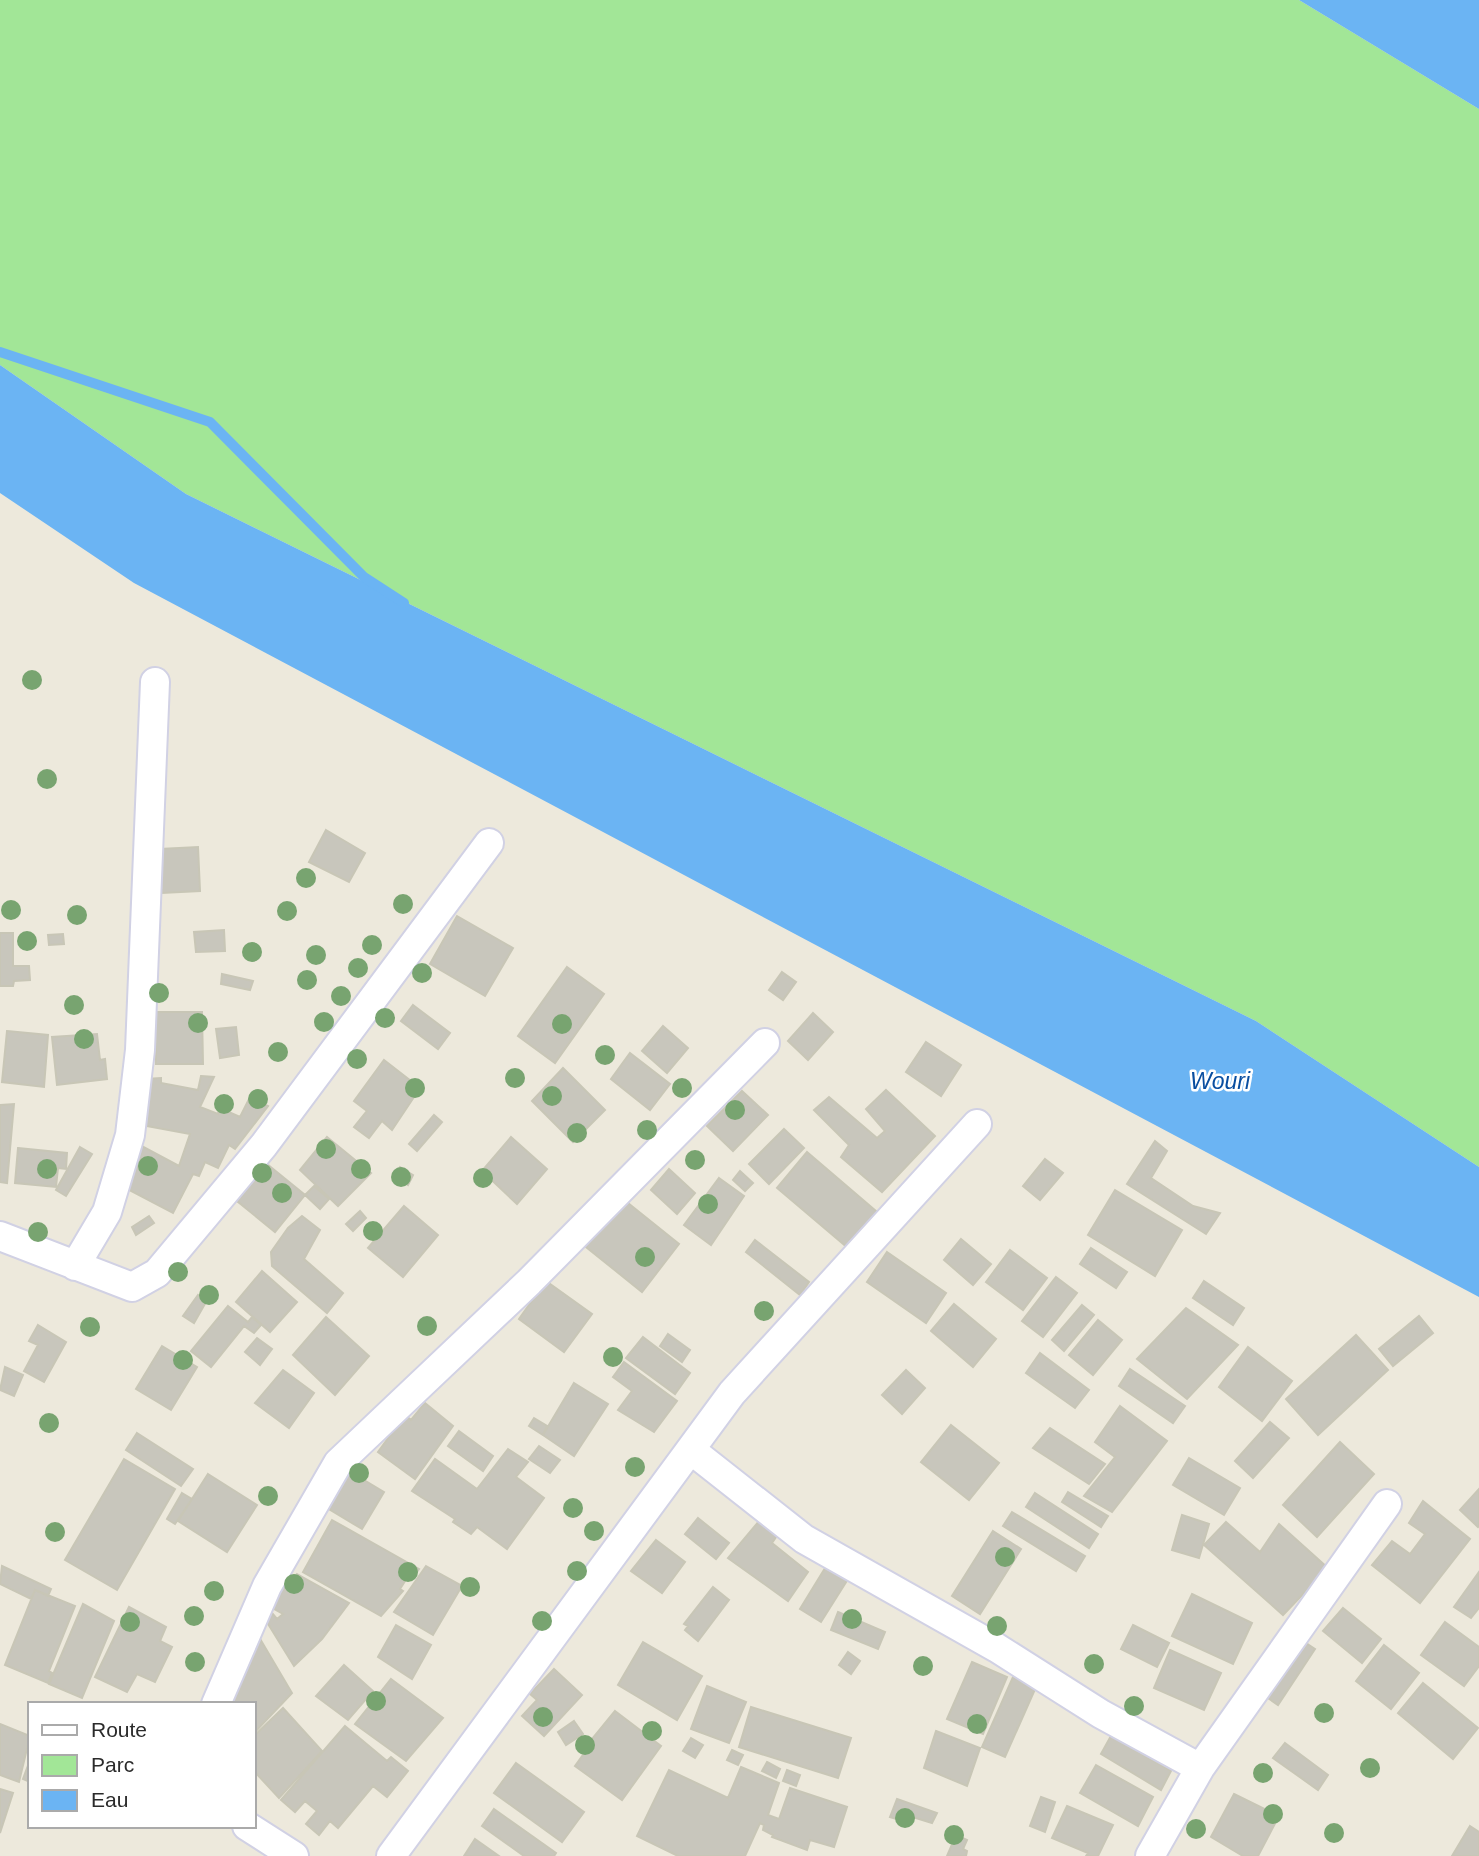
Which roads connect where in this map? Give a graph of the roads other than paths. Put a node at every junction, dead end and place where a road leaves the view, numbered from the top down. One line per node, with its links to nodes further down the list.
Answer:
1 (155, 682): 6 (street)
2 (489, 843): 6 (street)
3 (765, 1043): 9 (street)
4 (977, 1124): 7 (street)
5 (0, 1236): 6 (street)
6 (75, 1266)
7 (691, 1450): 10 (street); 13 (street)
8 (1387, 1504): 10 (street)
9 (217, 1702)
10 (1200, 1768): 14 (street)
11 (250, 1828): 12 (street)
12 (294, 1856)
13 (391, 1856)
14 (1150, 1856)

